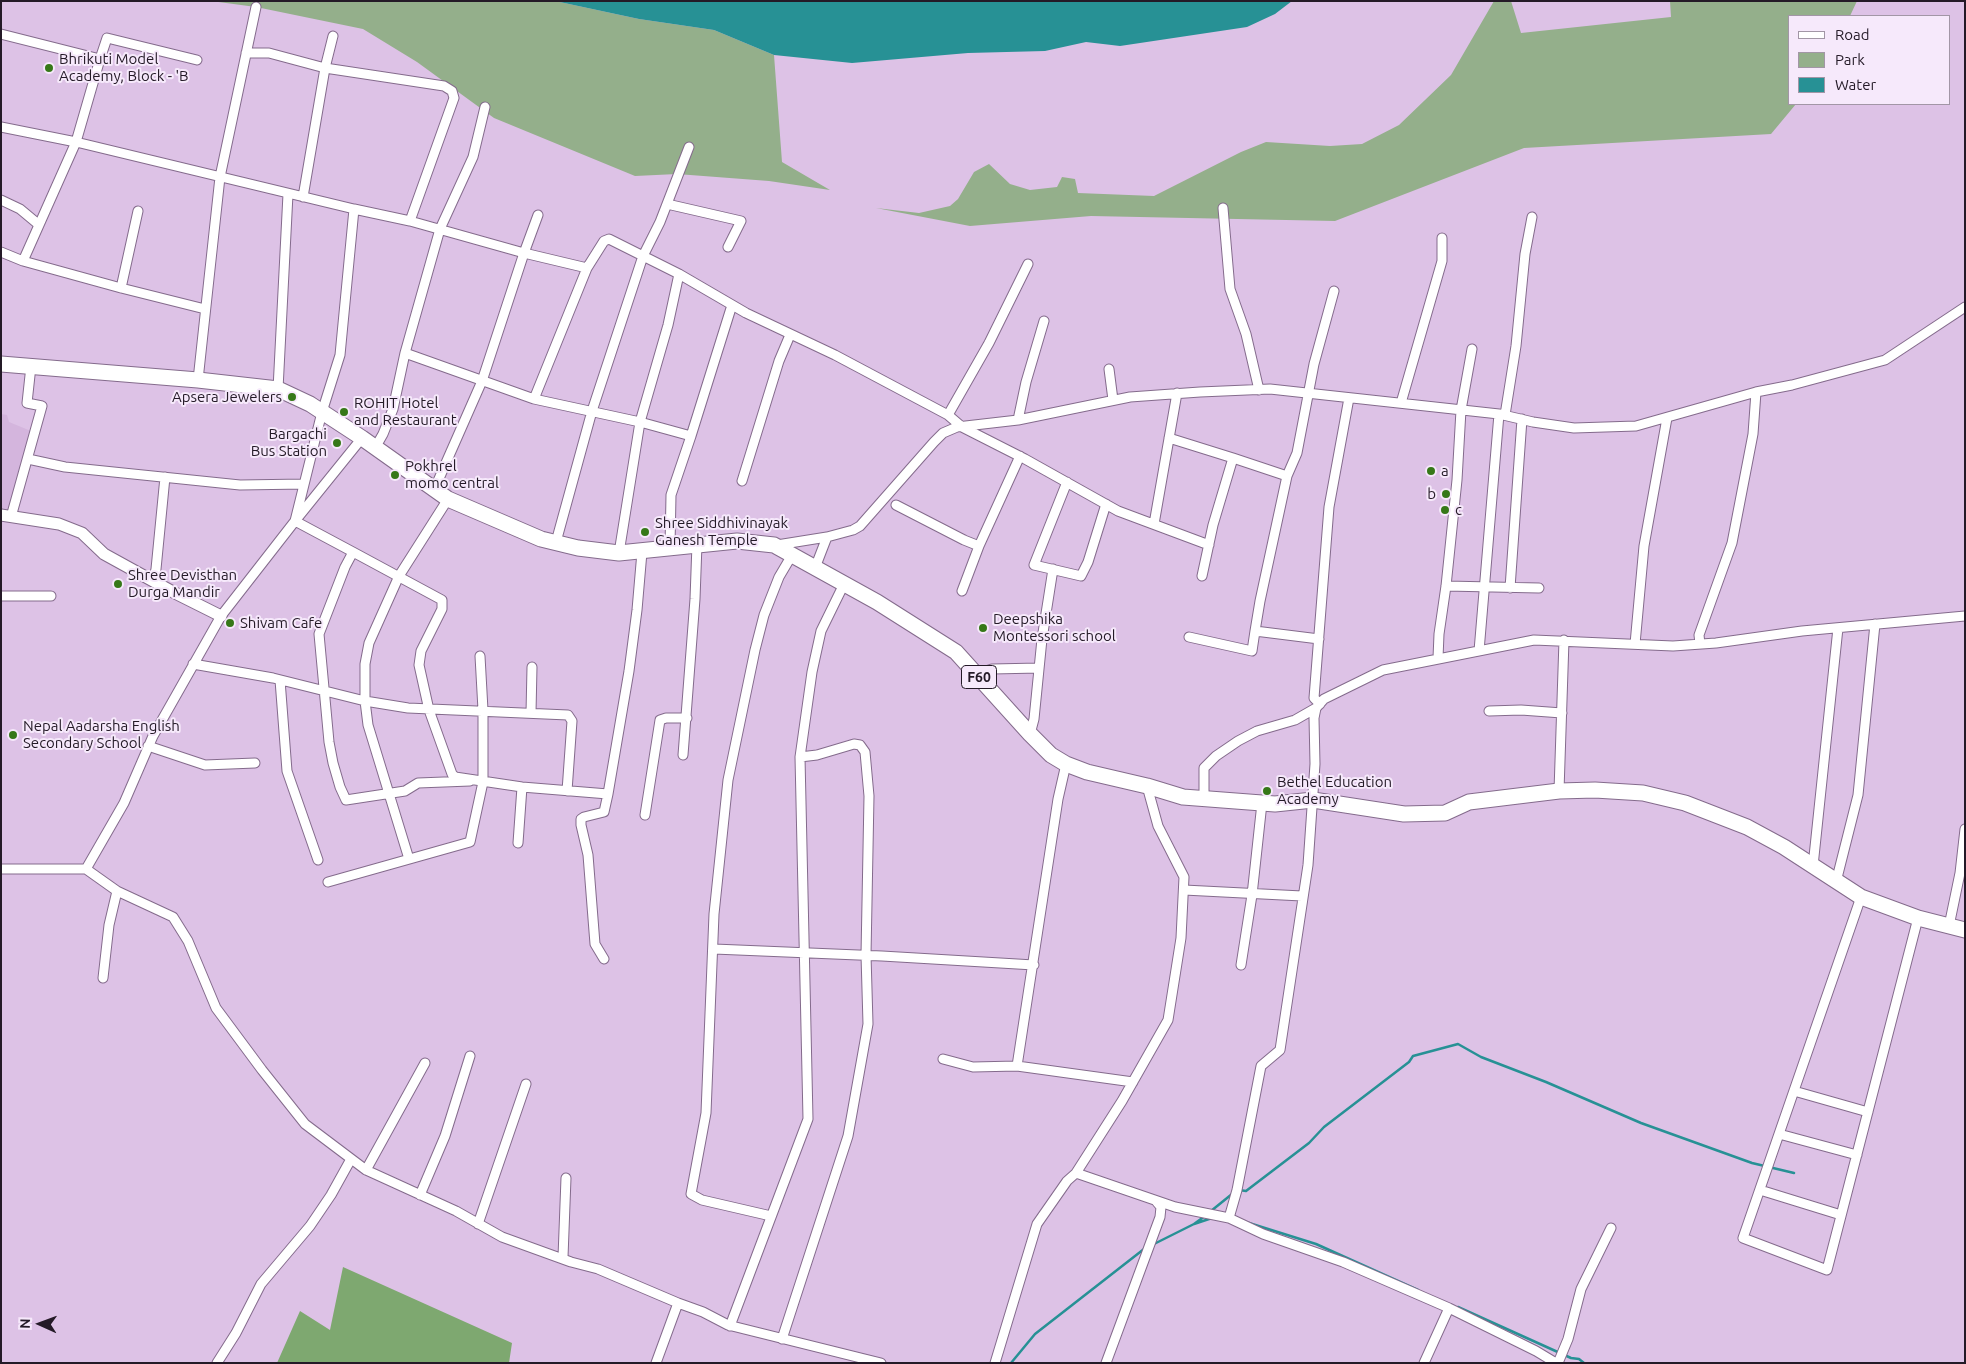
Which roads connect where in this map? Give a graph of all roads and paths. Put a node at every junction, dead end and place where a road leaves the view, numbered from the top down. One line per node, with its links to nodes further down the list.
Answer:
1 (256, 7): 4 (street)
2 (1, 34): 5 (street)
3 (333, 36): 7 (street)
4 (246, 53): 7 (street); 12 (street)
5 (100, 59): 6 (street); 10 (street)
6 (197, 60)
7 (325, 68): 14 (street); 22 (street)
8 (485, 107): 24 (street)
9 (1, 127): 10 (street)
10 (76, 142): 12 (street); 23 (street)
11 (689, 147): 16 (street)
12 (220, 177): 13 (street); 38 (street)
13 (288, 194): 14 (street); 48 (street)
14 (303, 197): 18 (street)
15 (1, 200): 23 (street)
16 (667, 204): 26 (street); 29 (street)
17 (1223, 208): 49 (street)
18 (354, 209): 22 (street); 59 (street)
19 (138, 210): 34 (street)
20 (538, 215): 28 (street)
21 (1532, 217): 60 (street)
22 (410, 221): 24 (street)
23 (38, 224): 30 (street)
24 (440, 229): 28 (street); 42 (street)
25 (1442, 238): 56 (street)
26 (728, 248)
27 (1, 252): 30 (street)
28 (524, 253): 32 (street); 47 (street)
29 (643, 256): 32 (street); 33 (street); 58 (street)
30 (23, 261): 34 (street)
31 (1028, 264): 61 (street)
32 (587, 268): 54 (street)
33 (679, 274): 36 (street); 65 (street)
34 (121, 288): 38 (street)
35 (1334, 291): 52 (street)
36 (732, 306): 40 (street); 67 (street)
37 (1965, 307): 50 (street)
38 (205, 309): 46 (street)
39 (1044, 321): 64 (street)
40 (790, 335): 61 (street); 76 (street)
41 (1472, 349): 57 (street)
42 (405, 353): 47 (street); 70 (street)
43 (1, 364): 44 (main road, F60)
44 (32, 366): 46 (main road, F60); 73 (street)
45 (1109, 369): 55 (street)
46 (198, 380): 48 (main road, F60)
47 (482, 381): 54 (street); 79 (street)
48 (278, 389): 59 (main road, F60)
49 (1259, 390): 51 (street); 52 (street)
50 (1756, 392): 62 (street); 119 (street)
51 (1177, 393): 55 (street); 69 (street)
52 (1309, 394): 53 (street); 74 (street)
53 (1349, 398): 56 (street); 116 (street)
54 (534, 399): 58 (street)
55 (1113, 400): 64 (street)
56 (1401, 403): 57 (street)
57 (1461, 410): 60 (street); 103 (street)
58 (592, 411): 65 (street); 87 (street)
59 (322, 412): 68 (main road, F60); 78 (street)
60 (1502, 414): 63 (street); 104 (street)
61 (948, 415): 66 (street)
62 (1667, 418): 63 (street); 118 (street)
63 (1522, 419): 105 (street)
64 (1018, 420): 66 (street)
65 (640, 422): 67 (street); 95 (street)
66 (962, 427): 71 (street); 86 (street)
67 (691, 436): 92 (street)
68 (362, 438): 70 (main road, F60); 84 (street)
69 (1169, 438): 72 (street); 85 (street)
70 (375, 448): 79 (main road, F60)
71 (1020, 456): 77 (street); 90 (street)
72 (1233, 458): 74 (street); 91 (street)
73 (28, 460): 75 (street); 83 (street)
74 (1287, 476): 114 (street)
75 (166, 477): 78 (street); 101 (street)
76 (742, 481)
77 (1067, 482): 81 (street); 98 (street)
78 (304, 484): 84 (street)
79 (434, 490): 80 (main road, F60)
80 (448, 499): 87 (main road, F60); 99 (street)
81 (1106, 504): 85 (street); 98 (street)
82 (896, 506): 90 (street)
83 (6, 516): 101 (street)
84 (295, 521): 93 (street); 110 (street)
85 (1154, 524): 91 (street)
86 (827, 537): 89 (street); 97 (street)
87 (556, 542): 95 (main road, F60)
88 (697, 544): 89 (main road, F60); 92 (main road, F60); 136 (street)
89 (774, 545): 96 (main road, F60)
90 (979, 546): 107 (street)
91 (1209, 546): 100 (street)
92 (670, 547): 94 (main road, F60)
93 (352, 552): 99 (street); 128 (street)
94 (642, 552): 95 (main road, F60); 150 (street)
95 (620, 553)
96 (792, 555): 97 (main road, F60); 172 (street)
97 (815, 568): 102 (main road, F60)
98 (1052, 569): 125 (street)
99 (399, 576): 129 (street); 131 (street)
100 (1202, 576)
101 (153, 581): 110 (street)
102 (844, 584): 126 (main road, F60); 140 (street)
103 (1446, 586): 104 (street); 122 (street)
104 (1485, 587): 105 (street); 120 (street)
105 (1510, 588): 106 (street)
106 (1539, 588)
107 (962, 591)
108 (1, 596): 109 (street)
109 (51, 596)
110 (221, 616): 123 (street)
111 (1965, 616): 112 (street)
112 (1875, 624): 113 (street); 163 (street)
113 (1838, 628): 119 (street); 159 (street)
114 (1255, 630): 115 (street); 116 (street)
115 (1189, 637)
116 (1319, 639): 130 (street)
117 (1564, 640): 118 (street); 120 (street); 135 (street)
118 (1635, 644): 119 (street)
119 (1700, 644)
120 (1479, 651): 122 (street)
121 (480, 656): 132 (street)
122 (1438, 658): 130 (street)
123 (193, 664): 127 (street); 138 (street)
124 (532, 667): 134 (street)
125 (1039, 668): 126 (street); 137 (street)
126 (977, 674): 137 (main road, F60)
127 (280, 680): 128 (street); 158 (street)
128 (324, 690): 129 (street); 149 (street)
129 (365, 701): 131 (street); 149 (street)
130 (1318, 706): 151 (street); 152 (street)
131 (429, 710): 132 (street); 143 (street)
132 (483, 710): 134 (street); 144 (street)
133 (1489, 711): 135 (street)
134 (531, 713): 147 (street)
135 (1562, 713): 148 (street)
136 (687, 718): 139 (street); 154 (street)
137 (1030, 734): 142 (main road, F60)
138 (148, 746): 141 (street); 161 (street)
139 (683, 755)
140 (800, 757): 173 (street); 174 (street)
141 (255, 763)
142 (1066, 764): 145 (main road, F60); 176 (street)
143 (470, 781): 144 (street); 149 (street)
144 (483, 782): 146 (street); 157 (street)
145 (1148, 786): 151 (main road, F60); 164 (street)
146 (522, 787): 147 (street); 156 (street)
147 (567, 791): 150 (street)
148 (1559, 791): 152 (main road, F60); 159 (main road, F60)
149 (390, 794): 157 (street)
150 (608, 794): 175 (street)
151 (1204, 799): 153 (main road, F60)
152 (1313, 800): 153 (main road, F60); 167 (street)
153 (1262, 803): 166 (street)
154 (645, 815)
155 (1965, 829): 170 (street)
156 (518, 843)
157 (409, 859): 162 (street)
158 (318, 860)
159 (1813, 866): 163 (main road, F60)
160 (1, 869): 161 (street)
161 (86, 869): 165 (street)
162 (328, 882)
163 (1836, 882): 168 (main road, F60)
164 (1184, 890): 166 (street); 183 (street)
165 (117, 891): 178 (street); 189 (street)
166 (1252, 894): 167 (street); 177 (street)
167 (1302, 896): 200 (street)
168 (1861, 897): 169 (main road, F60); 185 (street)
169 (1918, 918): 170 (main road, F60); 186 (street)
170 (1949, 926): 171 (main road, F60)
171 (1965, 930)
172 (714, 949): 173 (street); 199 (street)
173 (806, 952): 174 (street); 199 (street)
174 (866, 956): 176 (street); 207 (street)
175 (604, 959)
176 (1034, 964): 182 (street)
177 (1241, 965)
178 (103, 978)
179 (470, 1056): 194 (street)
180 (943, 1059): 182 (street)
181 (425, 1063): 190 (street)
182 (1017, 1066): 183 (street)
183 (1133, 1082): 191 (street)
184 (526, 1084): 201 (street)
185 (1794, 1091): 186 (street); 187 (street)
186 (1868, 1112): 188 (street)
187 (1779, 1134): 188 (street); 193 (street)
188 (1857, 1155): 198 (street)
189 (351, 1159): 190 (street); 208 (street)
190 (366, 1170): 194 (street)
191 (1076, 1174): 195 (street); 211 (street)
192 (566, 1178): 203 (street)
193 (1760, 1190): 198 (street); 198 (street)
194 (420, 1195): 201 (street)
195 (1156, 1201): 196 (street); 197 (street)
196 (1172, 1206): 197 (street); 200 (street)
197 (1161, 1214): 212 (street)
198 (1841, 1214)
199 (771, 1216): 206 (street)
200 (1229, 1218): 205 (street)
201 (478, 1224): 203 (street)
202 (1611, 1228): 214 (street)
203 (563, 1257): 204 (street)
204 (678, 1303): 206 (street); 209 (street)
205 (1449, 1308): 213 (street); 214 (street)
206 (730, 1326): 207 (street)
207 (782, 1339): 210 (street)
208 (217, 1363)
209 (656, 1363)
210 (881, 1363)
211 (995, 1363)
212 (1106, 1363)
213 (1424, 1363)
214 (1557, 1363)

